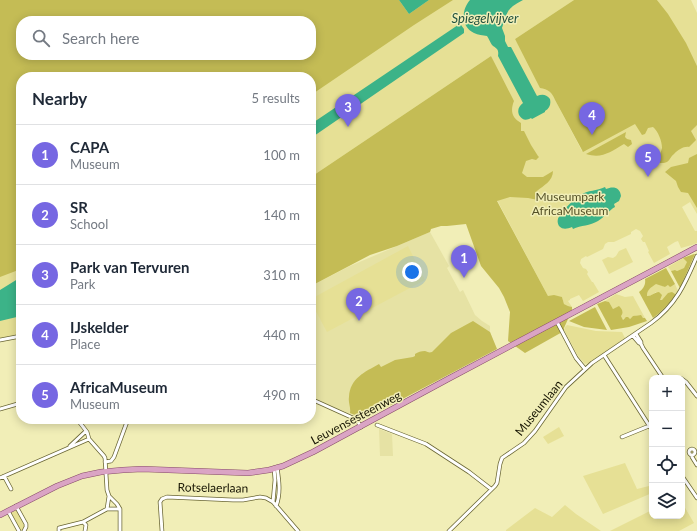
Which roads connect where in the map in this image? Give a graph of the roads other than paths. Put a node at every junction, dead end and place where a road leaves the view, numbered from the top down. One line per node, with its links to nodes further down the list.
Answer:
1 (697, 247): 3 (main road, Leuvensesteenweg)
2 (697, 256): 4 (street, Museumlaan)
3 (557, 322): 8 (street); 18 (main road, Leuvensesteenweg)
4 (635, 335): 7 (street, Museumlaan); 9 (street)
5 (16, 337): 6 (street)
6 (0, 340)
7 (604, 355): 8 (street, Museumlaan); 19 (street)
8 (585, 369): 33 (street, Museumlaan)
9 (661, 375)
10 (685, 381): 11 (street)
11 (697, 396)
12 (316, 401): 18 (street)
13 (16, 404): 14 (street)
14 (0, 409)
15 (81, 424): 20 (street)
16 (126, 424): 25 (street)
17 (377, 425): 33 (street)
18 (361, 426): 27 (main road, Leuvensesteenweg)
19 (649, 426): 21 (street)
20 (86, 431): 22 (street); 23 (street)
21 (622, 437)
22 (89, 439): 23 (street); 25 (street)
23 (67, 448): 29 (street)
24 (695, 448): 26 (street)
25 (105, 462): 28 (street)
26 (697, 465)
27 (275, 468): 28 (main road, Leuvensesteenweg); 36 (street); 38 (street)
28 (106, 471): 34 (street); 37 (main road, Leuvensesteenweg)
29 (4, 476): 30 (street); 32 (street)
30 (0, 478)
31 (685, 480): 35 (street)
32 (11, 489)
33 (491, 489): 51 (street, Museumlaan)
34 (109, 496): 39 (street); 40 (street)
35 (697, 498)
36 (273, 502): 38 (street); 49 (street, Rotselaerlaan)
37 (16, 506): 41 (main road, Leuvensesteenweg); 45 (street)
38 (276, 506): 50 (street)
39 (108, 509): 40 (street); 43 (street)
40 (120, 509): 48 (street)
41 (8, 511): 42 (main road, Leuvensesteenweg); 44 (street)
42 (0, 515)
43 (83, 522): 46 (street); 47 (street)
44 (19, 531)
45 (24, 531)
46 (59, 531)
47 (85, 531)
48 (120, 531)
49 (162, 531)
50 (298, 531)
51 (449, 531)

